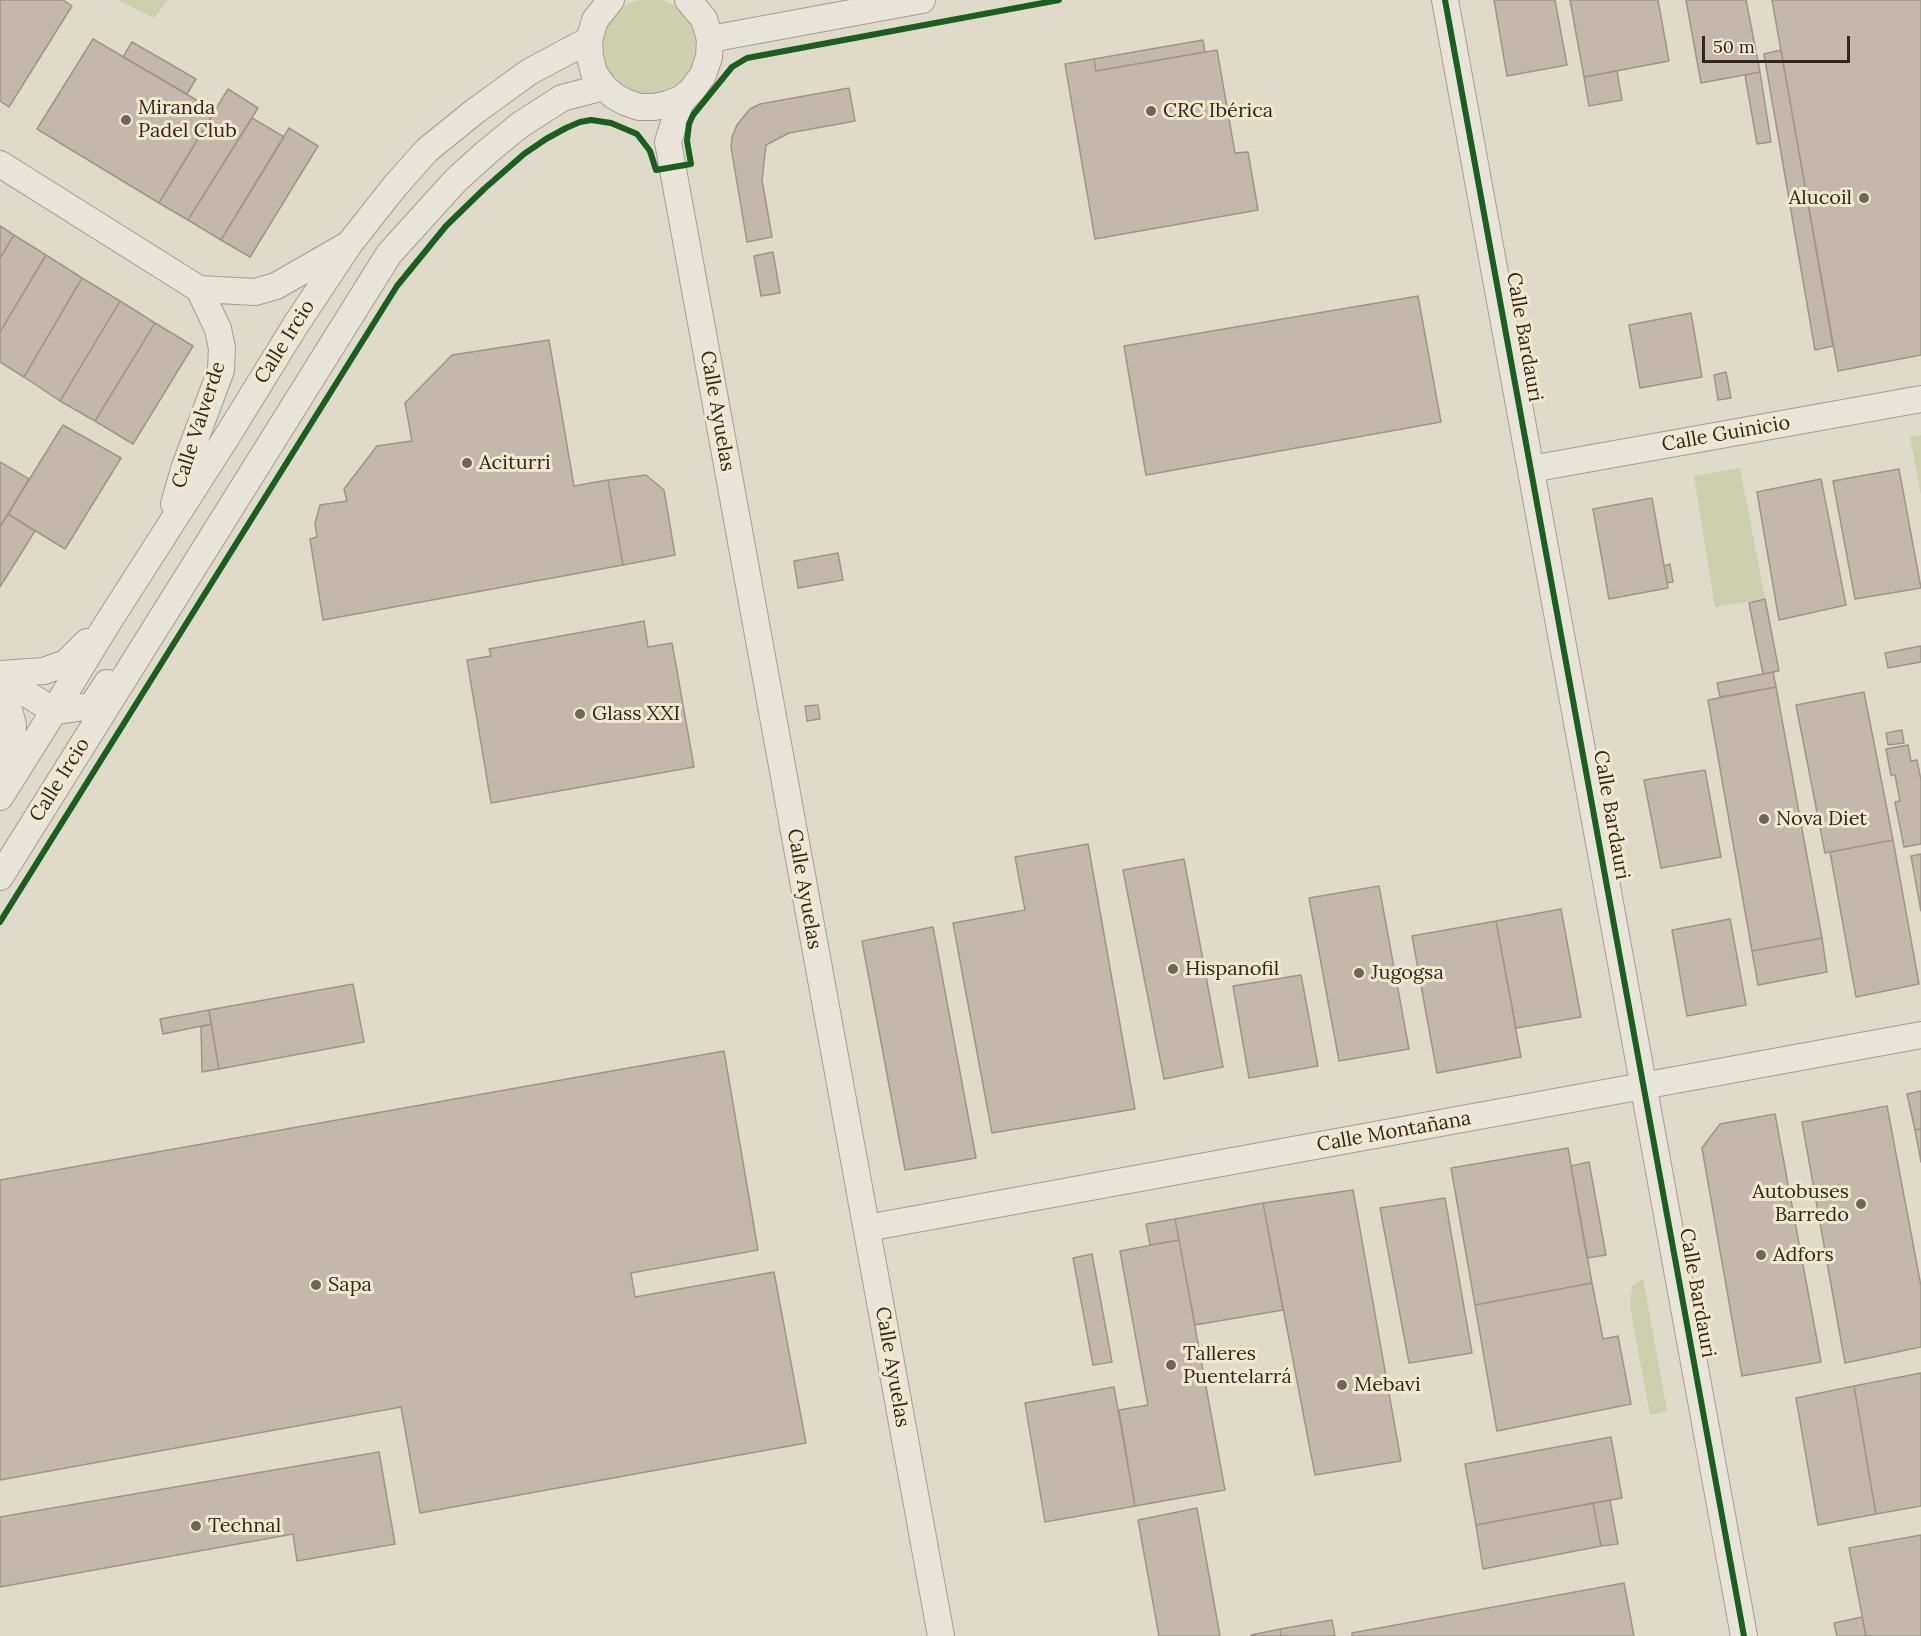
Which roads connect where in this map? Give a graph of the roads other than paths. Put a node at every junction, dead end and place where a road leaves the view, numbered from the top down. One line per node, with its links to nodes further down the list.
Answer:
1 (922, 0): 5 (street)
2 (1445, 0): 15 (street, Calle Bardauri)
3 (609, 1): 6 (street)
4 (695, 1): 5 (street)
5 (710, 39): 8 (street, Calle Ayuelas)
6 (589, 40): 7 (street); 12 (street, Calle Ircio)
7 (604, 87): 9 (street, Calle Ayuelas); 17 (street, Calle Ircio)
8 (692, 90): 9 (street); 10 (street, Calle Ayuelas)
9 (625, 102): 10 (street, Calle Ayuelas)
10 (668, 142): 27 (street, Calle Ayuelas)
11 (0, 165): 13 (street)
12 (350, 243): 13 (street); 16 (street, Calle Ircio)
13 (199, 289): 16 (street, Calle Valverde)
14 (1921, 399): 15 (street, Calle Guinicio)
15 (1531, 469): 26 (street, Calle Bardauri)
16 (168, 528): 18 (street, Calle Ircio)
17 (158, 622): 21 (street, Calle Ircio); 23 (street, Calle Ircio)
18 (106, 624): 19 (street); 21 (street, Calle Ircio)
19 (0, 675): 21 (street)
20 (0, 685): 22 (street)
21 (54, 711): 22 (street, Calle Ircio); 23 (street)
22 (3, 793)
23 (25, 837): 24 (street, Calle Ircio)
24 (0, 877)
25 (1921, 1035): 26 (street, Calle Montañana)
26 (1643, 1086): 27 (street, Calle Montañana); 29 (street, Calle Bardauri)
27 (867, 1228): 28 (street, Calle Ayuelas)
28 (941, 1636)
29 (1744, 1636)

